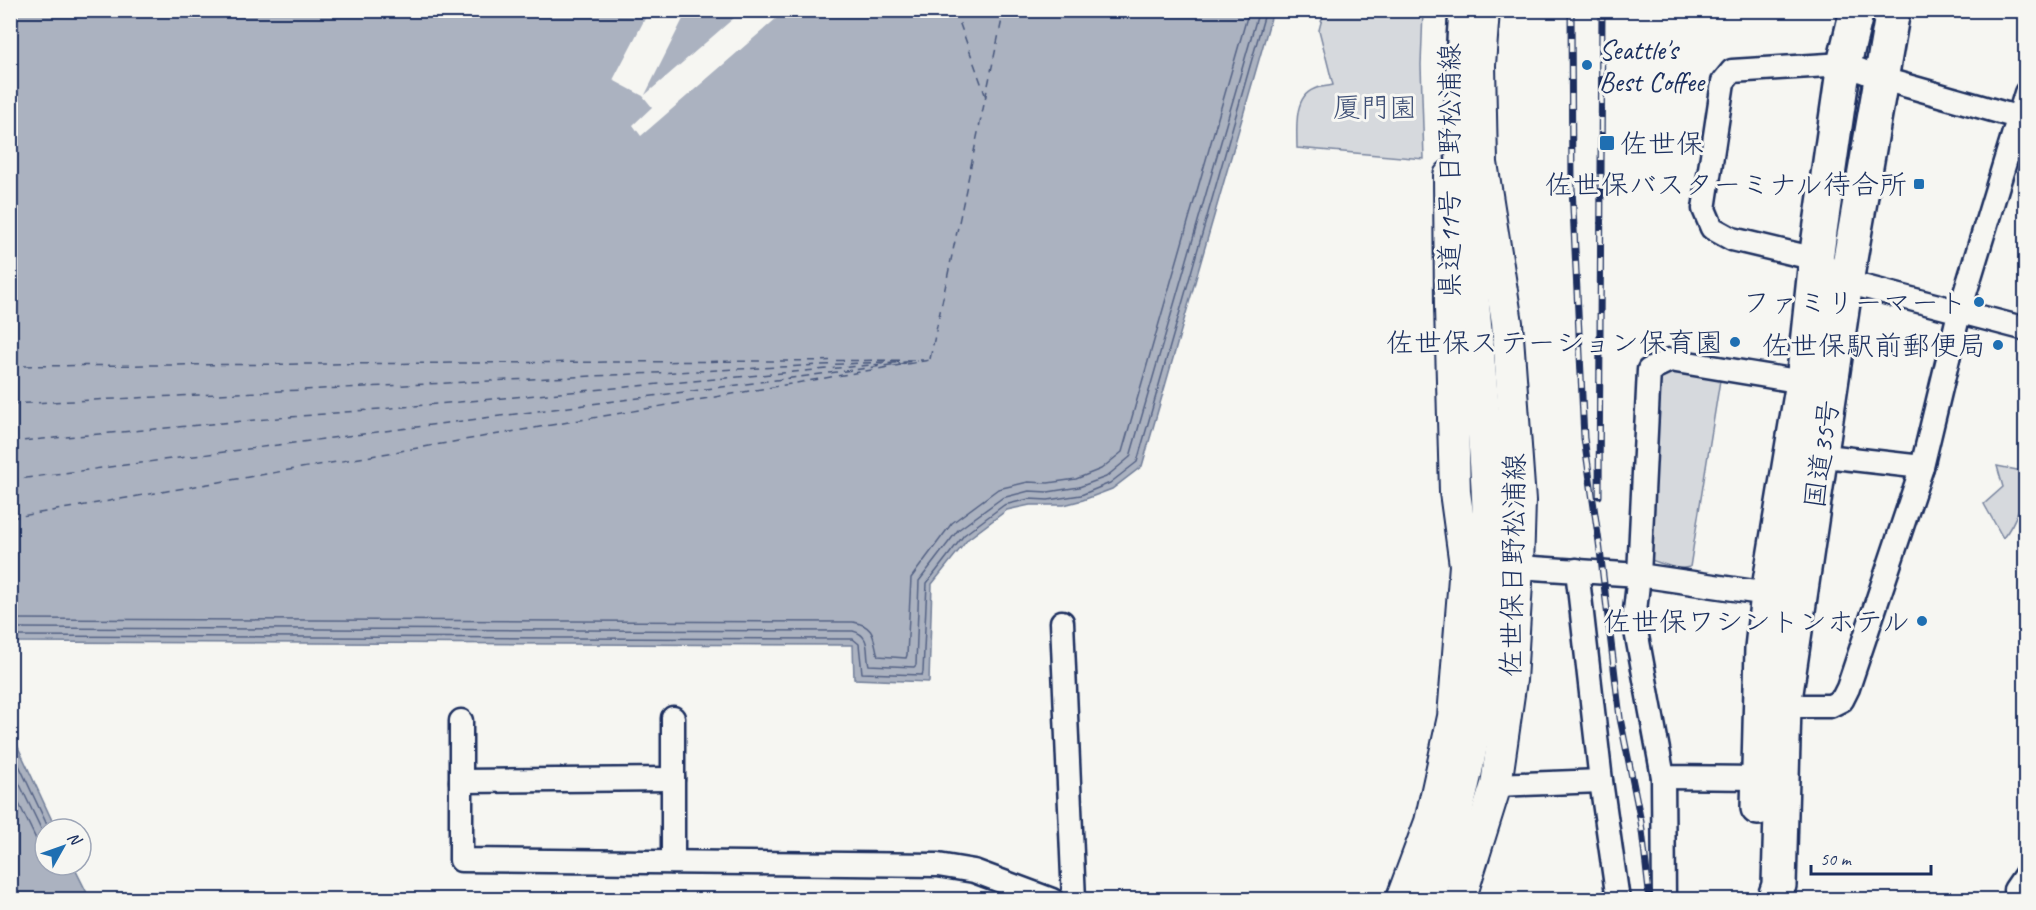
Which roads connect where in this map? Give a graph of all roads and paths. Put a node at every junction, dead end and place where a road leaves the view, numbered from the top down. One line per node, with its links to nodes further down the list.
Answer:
1 (1450, 10): 35 (main road, 県道11号 日野松浦線)
2 (1466, 10): 36 (highway)
3 (1484, 10): 17 (main road, 佐世保日野松浦線)
4 (1857, 10): 6 (highway, 国道35号)
5 (1893, 10): 7 (highway, 国道35号)
6 (1844, 64): 7 (street); 10 (highway, 国道35号); 10 (street)
7 (1883, 79): 9 (street); 11 (highway, 国道35号)
8 (2025, 94): 9 (street)
9 (2017, 117): 12 (street)
10 (1816, 259): 11 (street); 14 (highway, 国道35号)
11 (1846, 282): 12 (street); 15 (highway, 国道35号)
12 (1959, 312): 13 (street); 16 (street)
13 (2025, 329)
14 (1803, 382): 15 (highway, 国道35号); 19 (street)
15 (1806, 454): 16 (street); 20 (highway, 国道35号); 22 (highway, 国道35号)
16 (1922, 467): 22 (street)
17 (1518, 567): 18 (street); 30 (main road, 佐世保日野松浦線)
18 (1577, 570): 19 (street); 29 (street)
19 (1639, 575): 20 (street); 25 (street)
20 (1768, 594): 26 (highway, 国道35号)
21 (1062, 622): 34 (street)
22 (1784, 706): 41 (highway, 国道35号)
23 (673, 718): 27 (street)
24 (461, 721): 28 (street)
25 (1663, 777): 26 (street); 39 (street)
26 (1759, 778): 40 (highway, 国道35号)
27 (673, 779): 28 (street); 31 (street)
28 (461, 781): 31 (street)
29 (1601, 782): 30 (street); 38 (street)
30 (1496, 785): 37 (main road, 佐世保日野松浦線)
31 (673, 862): 33 (street)
32 (2025, 874): 42 (street)
33 (1052, 900)
34 (1074, 900)
35 (1401, 900)
36 (1426, 900)
37 (1460, 900)
38 (1618, 900)
39 (1664, 900)
40 (1763, 900)
41 (1774, 900)
42 (2016, 900)

